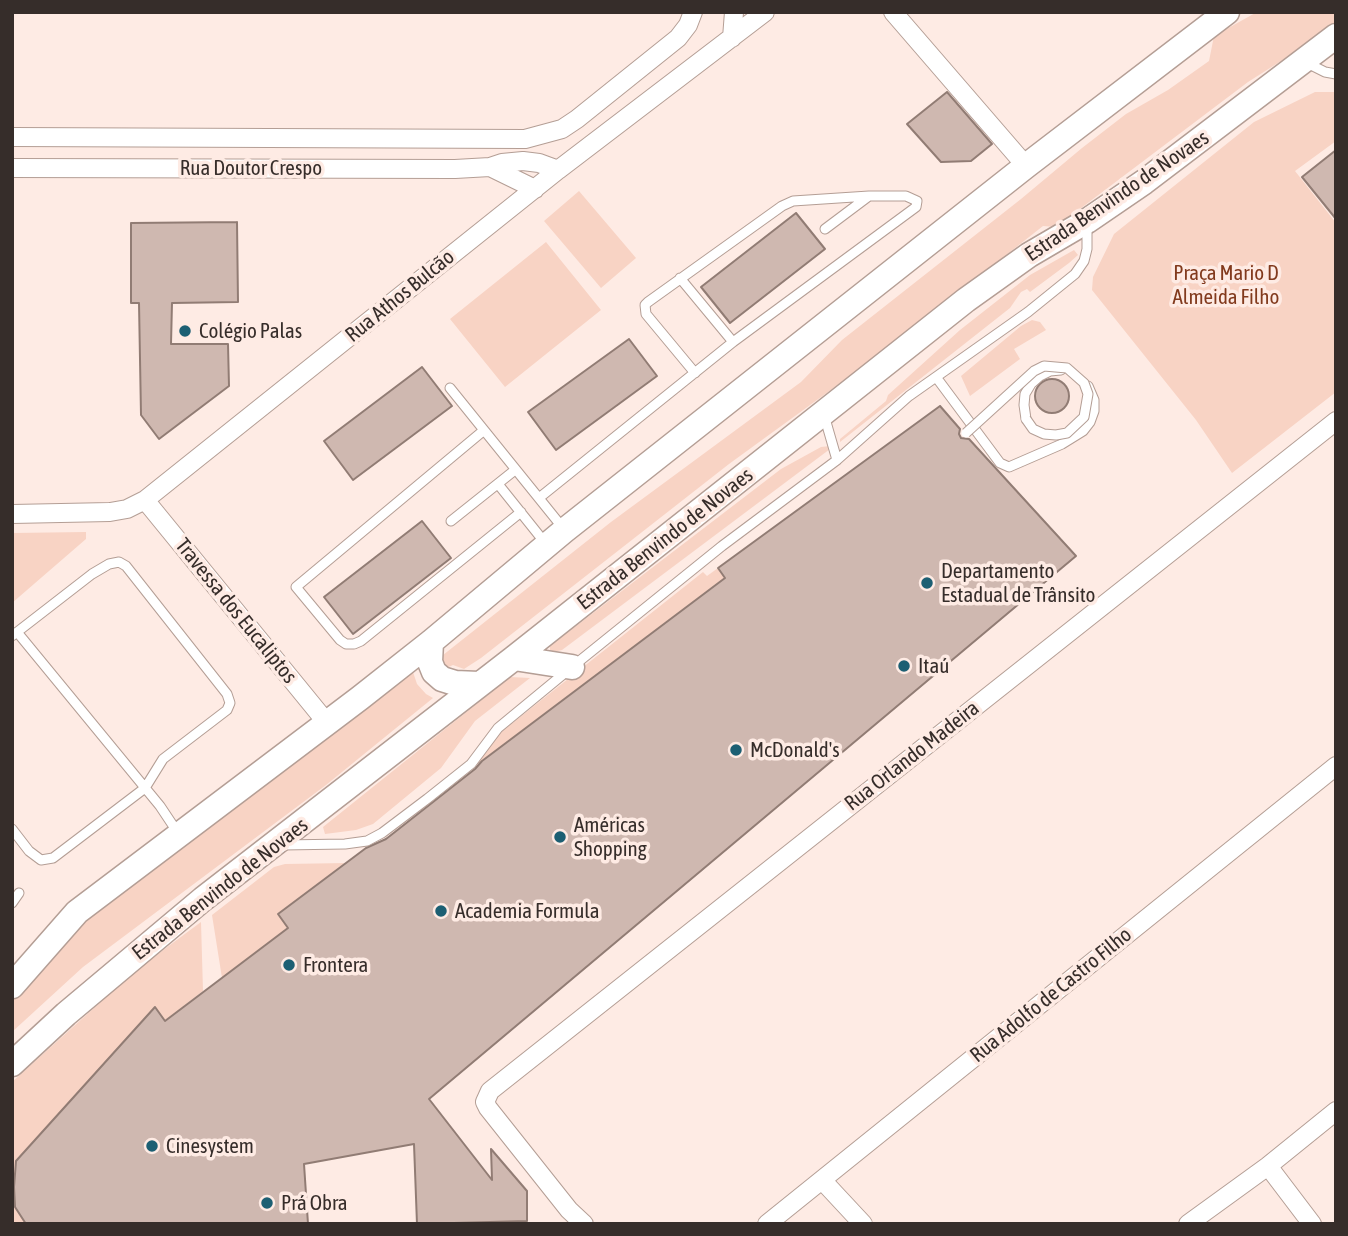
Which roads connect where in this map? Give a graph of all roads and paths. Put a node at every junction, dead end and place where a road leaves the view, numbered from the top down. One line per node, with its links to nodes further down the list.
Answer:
1 (693, 12): 10 (street)
2 (734, 12): 7 (street)
3 (893, 12): 11 (street)
4 (1227, 12): 11 (street)
5 (760, 14): 7 (street, Rua Athos Bulcão)
6 (1336, 36): 8 (street, Estrada Benvindo de Novaes)
7 (732, 38): 14 (street, Rua Athos Bulcão)
8 (1304, 61): 9 (lane); 17 (street, Estrada Benvindo de Novaes)
9 (1336, 74)
10 (12, 137)
11 (1026, 166): 37 (street)
12 (490, 167): 13 (street, Rua Doutor Crespo); 14 (street, Rua Doutor Crespo); 15 (street, Rua Doutor Crespo)
13 (12, 168)
14 (558, 170): 15 (street, Rua Athos Bulcão)
15 (536, 189): 33 (street, Rua Athos Bulcão)
16 (869, 196): 18 (lane); 19 (lane); 20 (lane)
17 (1087, 221): 23 (lane); 25 (street, Estrada Benvindo de Novaes)
18 (825, 229)
19 (680, 278): 20 (lane); 21 (lane)
20 (733, 342): 21 (lane)
21 (695, 373): 32 (lane)
22 (1073, 373): 22 (lane, bridge); 23 (lane, bridge); 28 (lane, bridge)
23 (936, 377): 29 (lane)
24 (450, 388): 27 (lane)
25 (823, 414): 29 (lane); 40 (street, Estrada Benvindo de Novaes)
26 (1336, 421): 56 (street, Rua Orlando Madeira)
27 (483, 431): 30 (lane); 34 (lane)
28 (966, 433)
29 (837, 460): 41 (lane)
30 (515, 470): 31 (lane); 32 (lane)
31 (498, 484): 34 (lane); 36 (lane)
32 (539, 498): 37 (lane)
33 (145, 500): 35 (street, Rua Athos Bulcão); 43 (street, Travessa dos Eucaliptos)
34 (521, 512): 37 (lane)
35 (12, 514)
36 (451, 521)
37 (556, 538): 39 (street)
38 (15, 634): 45 (lane); 45 (lane)
39 (431, 642): 42 (street); 43 (street)
40 (514, 658): 41 (street); 42 (street, Estrada Benvindo de Novaes)
41 (572, 667): 48 (lane)
42 (479, 684): 48 (street, Estrada Benvindo de Novaes)
43 (327, 723): 47 (street)
44 (1336, 766): 55 (street, Rua Adolfo de Castro Filho)
45 (145, 789): 46 (lane); 47 (lane)
46 (12, 829)
47 (178, 834): 51 (street)
48 (275, 846): 52 (street, Estrada Benvindo de Novaes)
49 (19, 893): 50 (lane)
50 (12, 903)
51 (12, 986)
52 (12, 1064)
53 (1336, 1111): 54 (street)
54 (1268, 1166): 59 (street); 60 (street)
55 (822, 1180): 57 (street, Rua Adolfo de Castro Filho); 58 (street)
56 (584, 1224)
57 (767, 1224)
58 (863, 1224)
59 (1188, 1224)
60 (1312, 1224)

